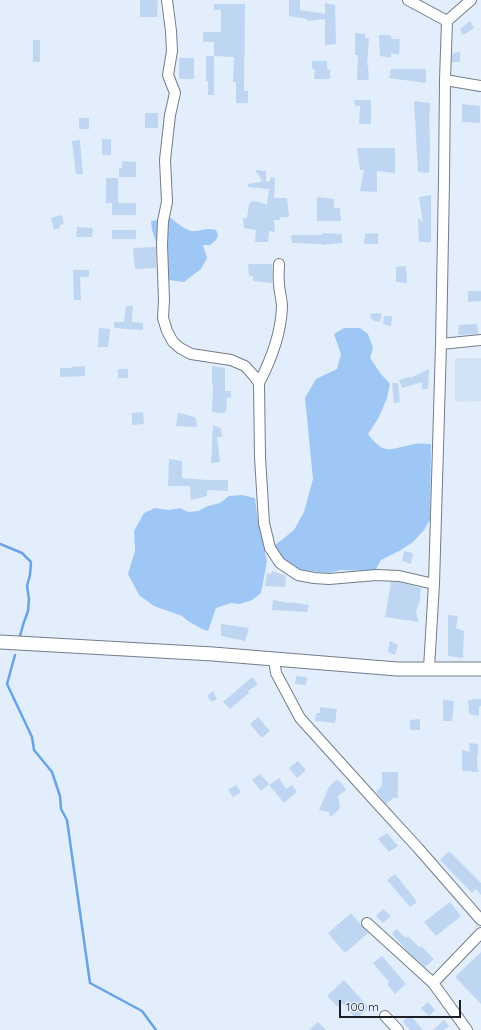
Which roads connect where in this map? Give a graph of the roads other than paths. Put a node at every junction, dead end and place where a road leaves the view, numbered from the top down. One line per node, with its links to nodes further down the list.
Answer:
1 (167, 0): 10 (street)
2 (408, 0): 4 (street)
3 (471, 0): 4 (street)
4 (447, 20): 5 (street)
5 (445, 80): 6 (street); 9 (street)
6 (481, 86)
7 (279, 264): 10 (street)
8 (481, 340): 9 (street)
9 (441, 344): 11 (street)
10 (260, 383): 11 (street)
11 (434, 584): 14 (street)
12 (4, 642): 13 (main road)
13 (274, 659): 14 (main road); 16 (street)
14 (429, 668): 15 (main road)
15 (481, 669)
16 (481, 920)
17 (367, 923): 19 (street)
18 (481, 933): 19 (street)
19 (433, 983): 22 (street)
20 (385, 1016): 21 (street)
21 (398, 1030)
22 (467, 1030)

